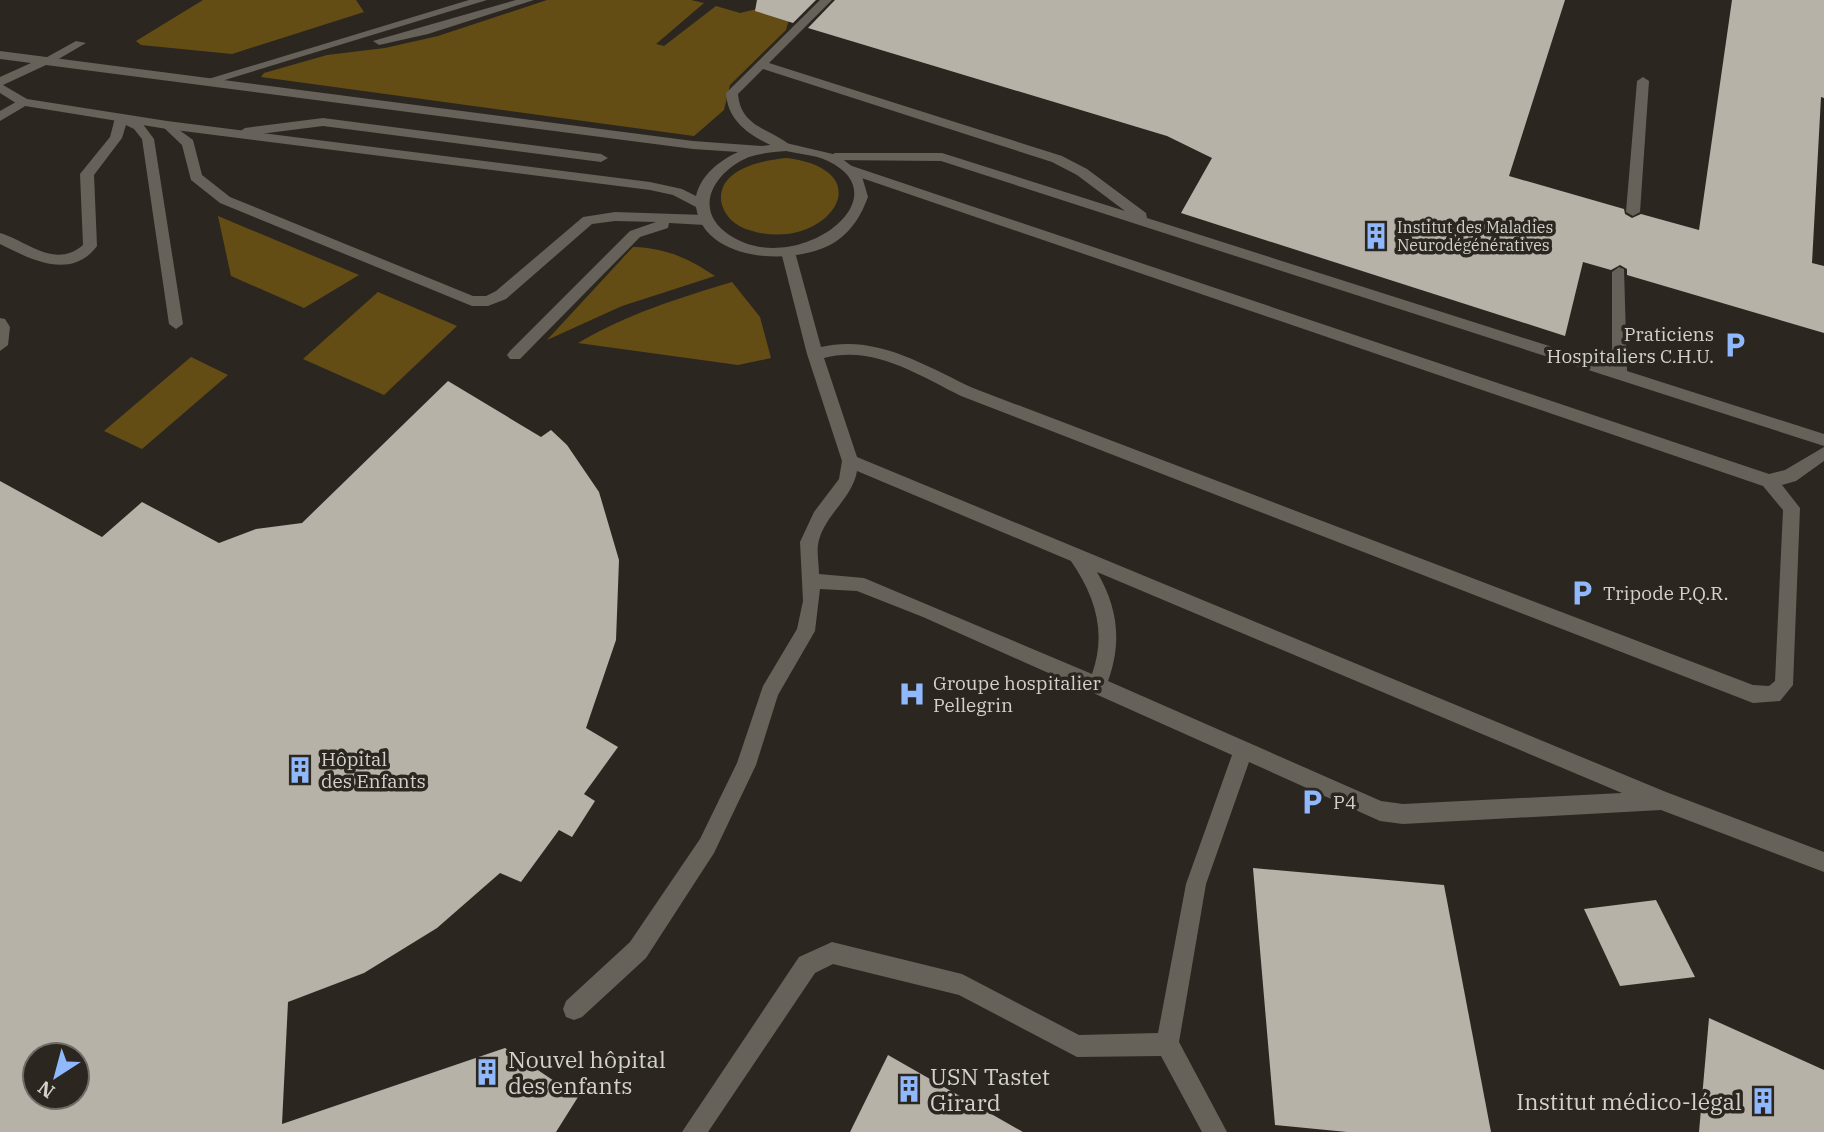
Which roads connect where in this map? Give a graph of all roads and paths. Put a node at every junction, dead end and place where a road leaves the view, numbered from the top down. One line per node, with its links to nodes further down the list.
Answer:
1 (481, 0): 5 (street)
2 (528, 0): 5 (street)
3 (826, 0): 8 (street)
4 (80, 43): 7 (street)
5 (327, 47): 9 (street)
6 (0, 55): 7 (street)
7 (46, 61): 9 (street); 11 (street)
8 (760, 64): 18 (street); 27 (street)
9 (211, 80): 19 (street)
10 (1643, 81): 24 (street)
11 (0, 82)
12 (0, 88): 13 (street)
13 (23, 103): 14 (street); 15 (street)
14 (0, 117)
15 (121, 117): 16 (street); 28 (street); 32 (street)
16 (167, 125): 17 (street); 26 (street)
17 (245, 132): 21 (street); 23 (street)
18 (786, 146): 19 (street); 20 (street)
19 (760, 150): 23 (street)
20 (835, 157): 22 (street); 27 (street)
21 (601, 158)
22 (852, 170): 29 (street); 40 (street)
23 (701, 204): 25 (street)
24 (1633, 212)
25 (705, 220): 26 (street); 29 (street)
26 (675, 222): 35 (street)
27 (1149, 223): 36 (street)
28 (0, 238)
29 (788, 252): 34 (street)
30 (1619, 272): 36 (street)
31 (0, 323): 33 (street)
32 (176, 324)
33 (0, 345)
34 (815, 354): 39 (street); 40 (street)
35 (515, 355)
36 (1619, 372): 37 (street)
37 (1824, 440)
38 (1824, 453): 40 (street)
39 (850, 461): 41 (street); 42 (street)
40 (1769, 481)
41 (1075, 553): 43 (street); 45 (street)
42 (810, 582): 43 (street); 47 (street)
43 (1097, 685): 44 (street)
44 (1243, 751): 45 (street); 48 (street)
45 (1664, 801): 46 (street)
46 (1824, 862)
47 (574, 1009)
48 (1167, 1044): 49 (street); 50 (street)
49 (694, 1132)
50 (1214, 1132)

